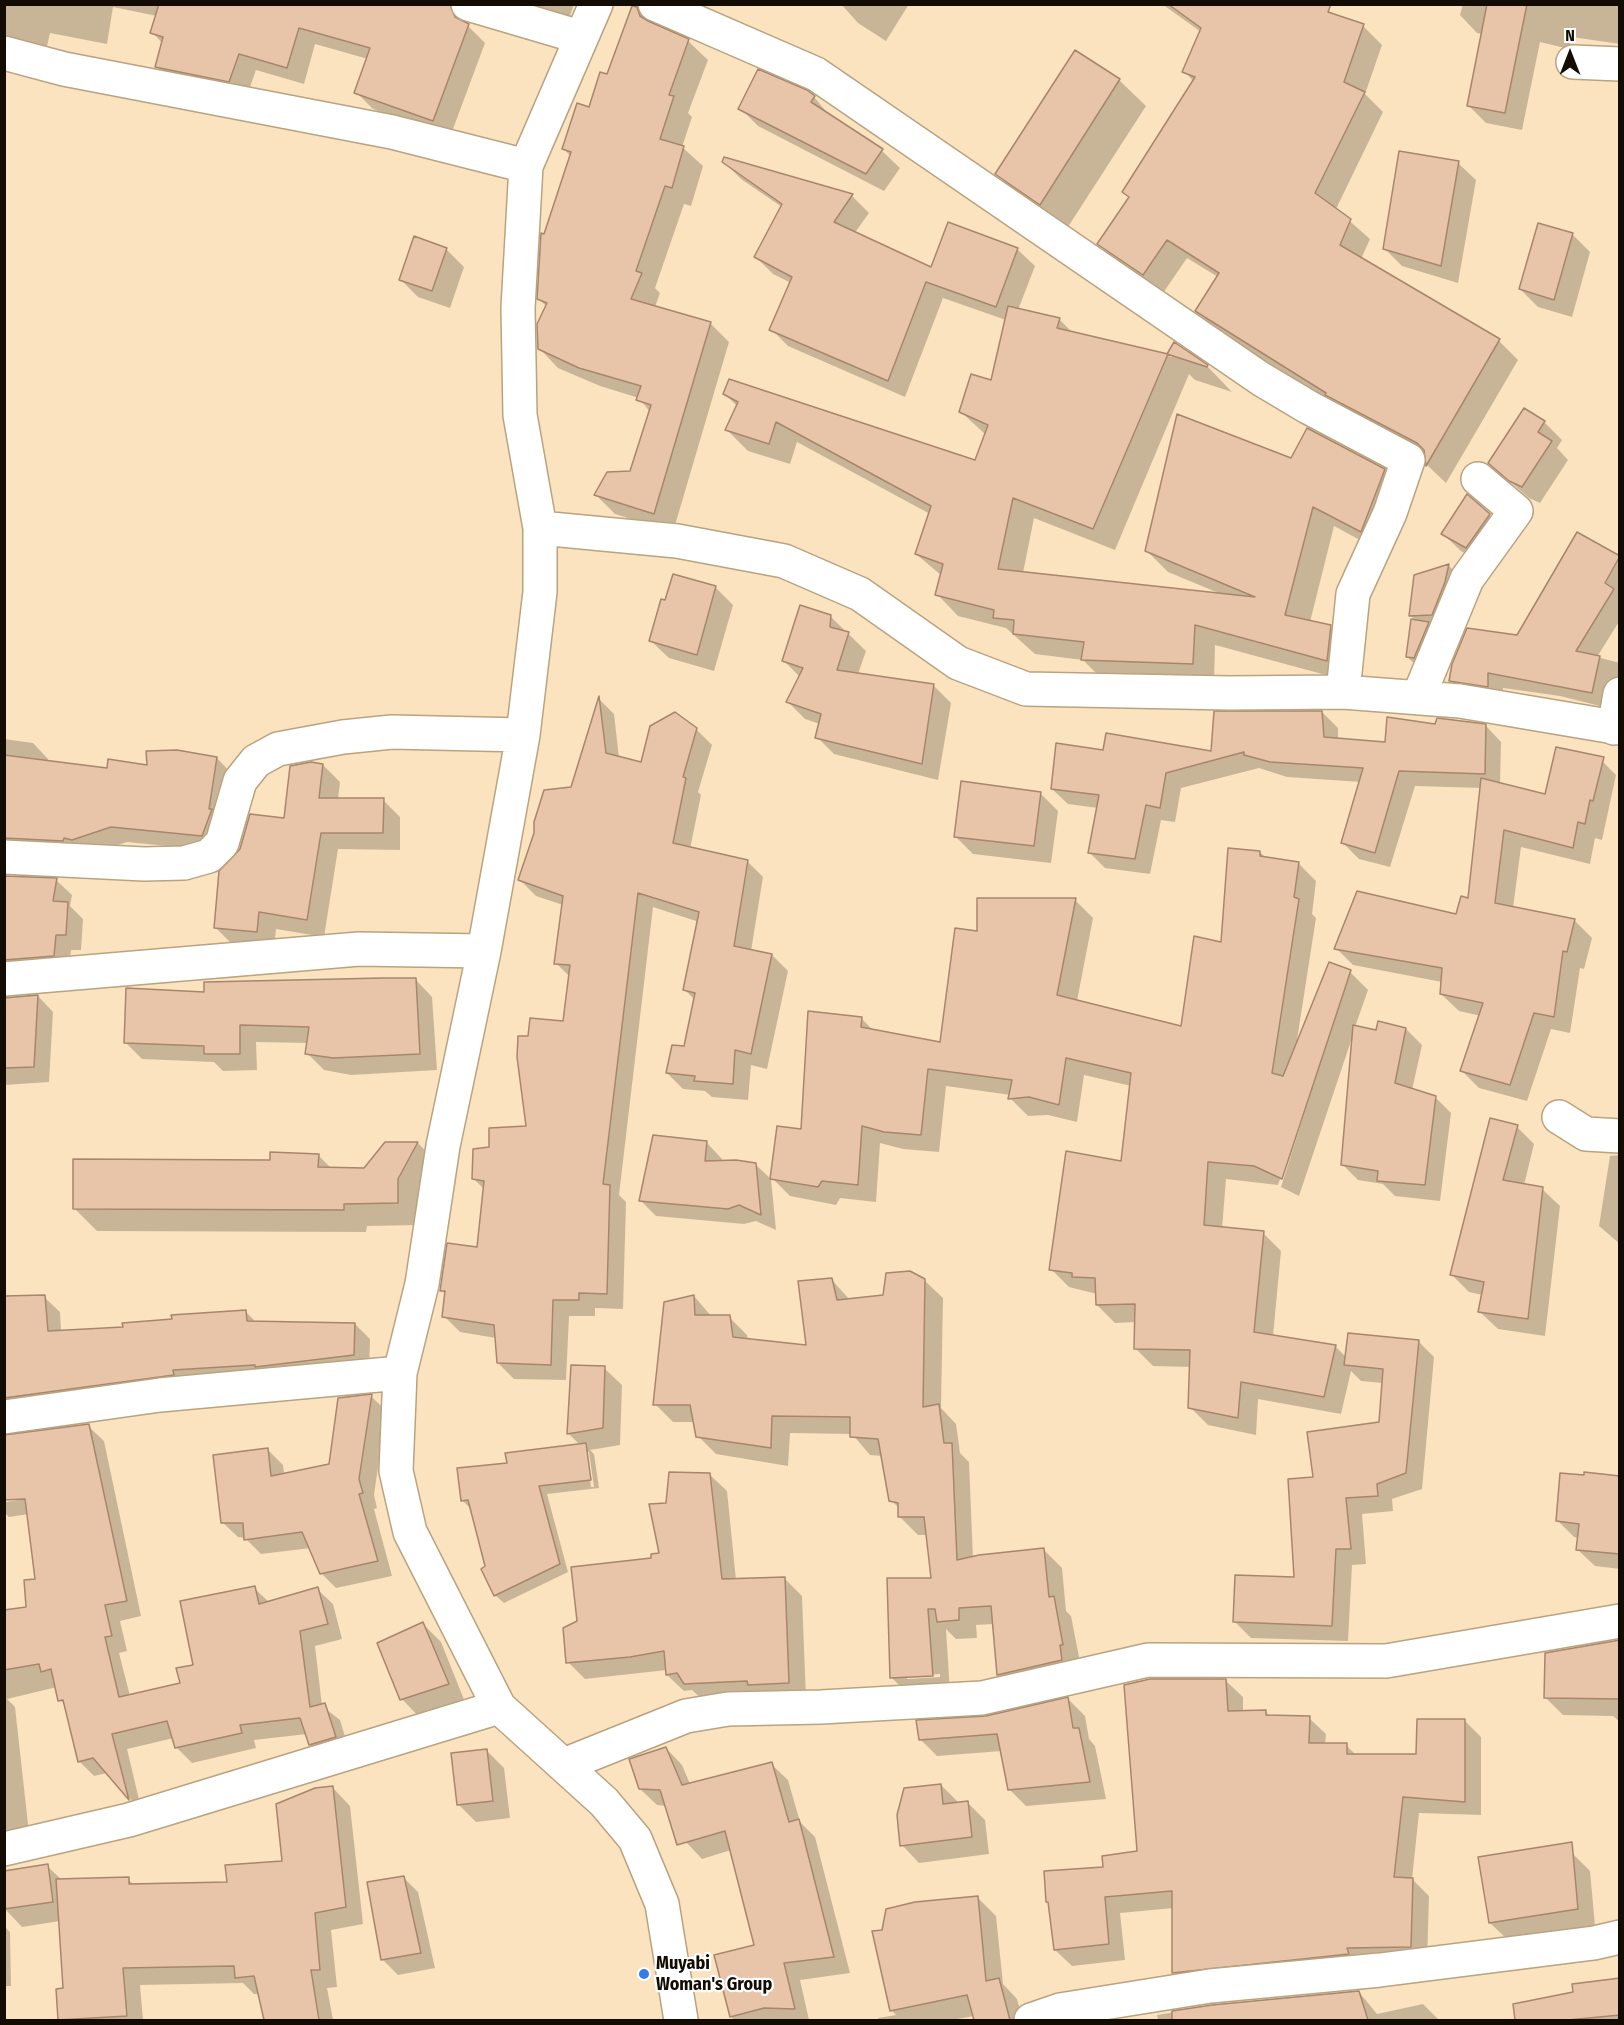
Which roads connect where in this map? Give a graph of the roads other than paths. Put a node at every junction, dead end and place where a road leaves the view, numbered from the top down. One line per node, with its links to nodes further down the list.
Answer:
1 (468, 4): 4 (street)
2 (596, 4): 4 (street)
3 (655, 4): 11 (street)
4 (580, 37): 8 (street)
5 (4, 53): 8 (street)
6 (1573, 62): 7 (street)
7 (1620, 64)
8 (526, 166): 10 (street)
9 (1478, 479): 13 (street)
10 (540, 528): 11 (street); 15 (street)
11 (1343, 692): 13 (street)
12 (1620, 694): 14 (street)
13 (1418, 698): 14 (street)
14 (1617, 728)
15 (523, 735): 16 (street); 17 (street)
16 (4, 857)
17 (484, 951): 18 (street); 21 (street)
18 (4, 979)
19 (1559, 1117): 20 (street)
20 (1620, 1136)
21 (400, 1373): 22 (street); 24 (street)
22 (4, 1417)
23 (1620, 1621): 25 (street)
24 (499, 1707): 25 (street); 26 (street)
25 (564, 1765): 28 (street)
26 (4, 1849)
27 (1620, 1937): 29 (street)
28 (681, 2020)
29 (1031, 2020)

